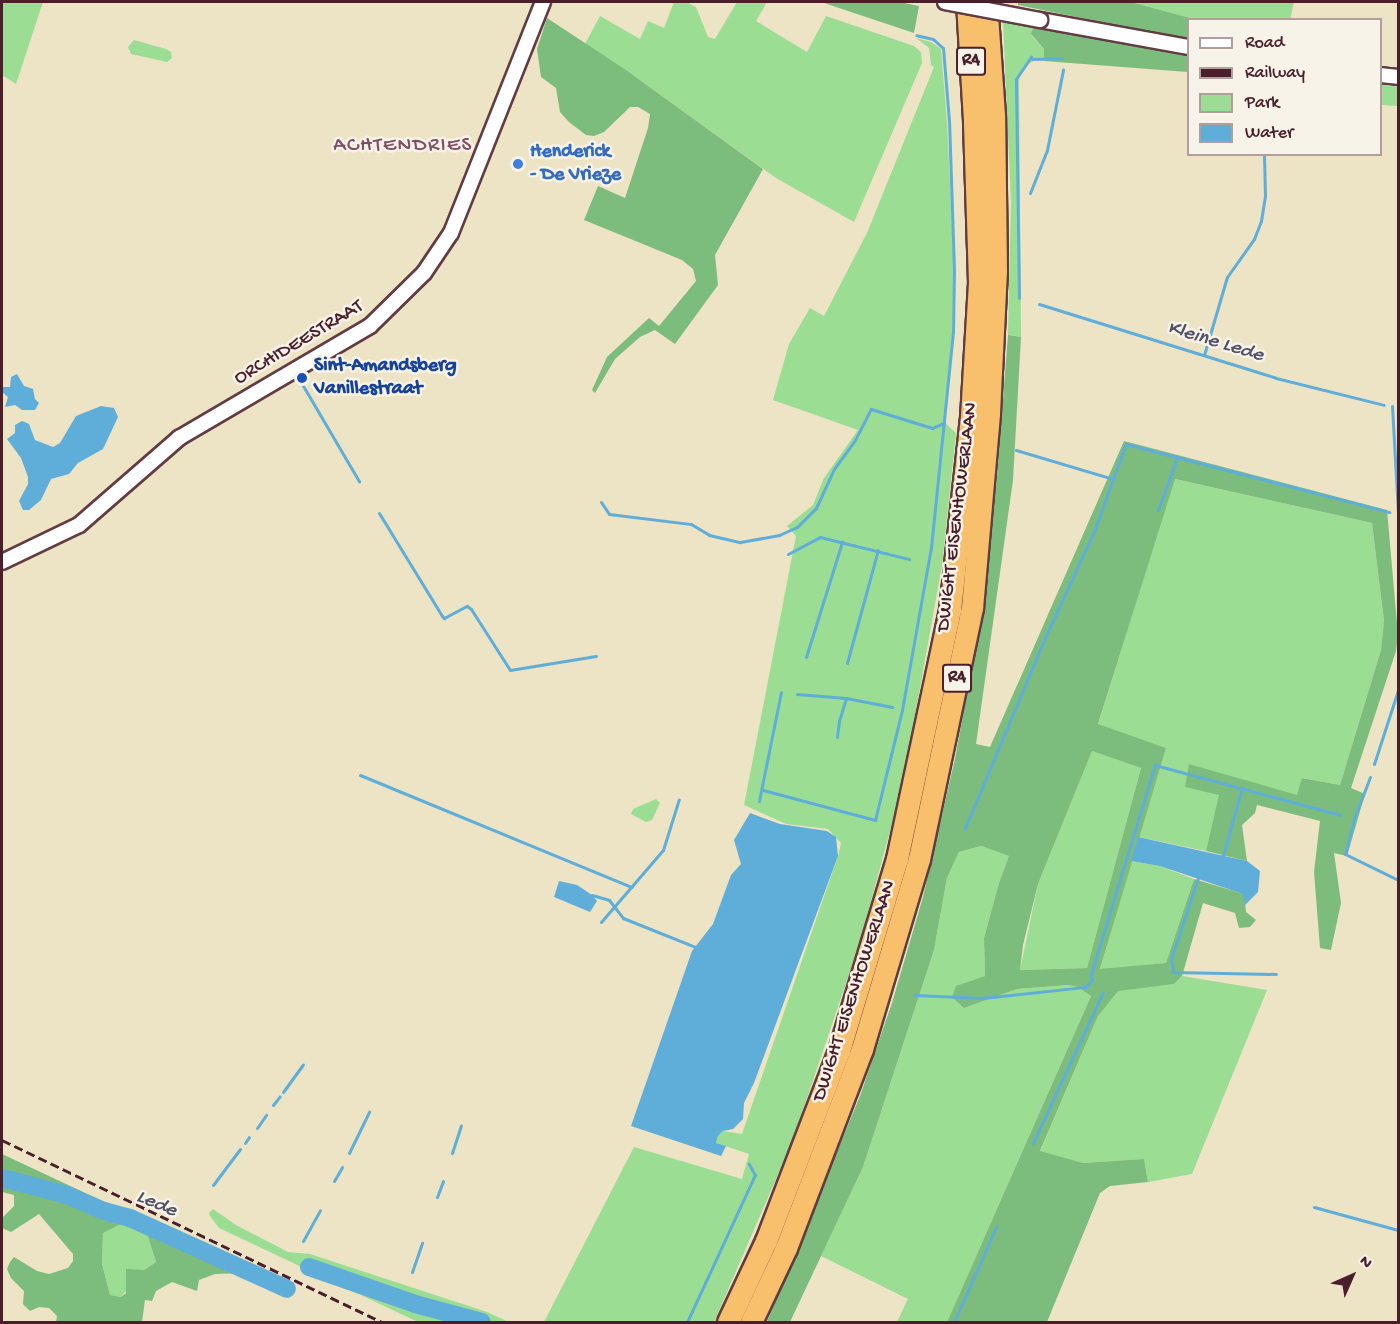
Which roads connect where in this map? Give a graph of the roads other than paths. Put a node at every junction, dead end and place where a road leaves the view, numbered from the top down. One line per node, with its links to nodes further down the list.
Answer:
1 (543, 2): 8 (street, ORCHIDEESTRAAT)
2 (945, 2): 5 (street, bridge)
3 (967, 2): 9 (highway, DWIGHT EISENHOWERLAAN / R4)
4 (986, 2): 10 (highway, DWIGHT EISENHOWERLAAN / R4)
5 (1187, 47)
6 (1382, 75): 7 (street)
7 (1398, 77)
8 (2, 562)
9 (728, 1323)
10 (751, 1323)

